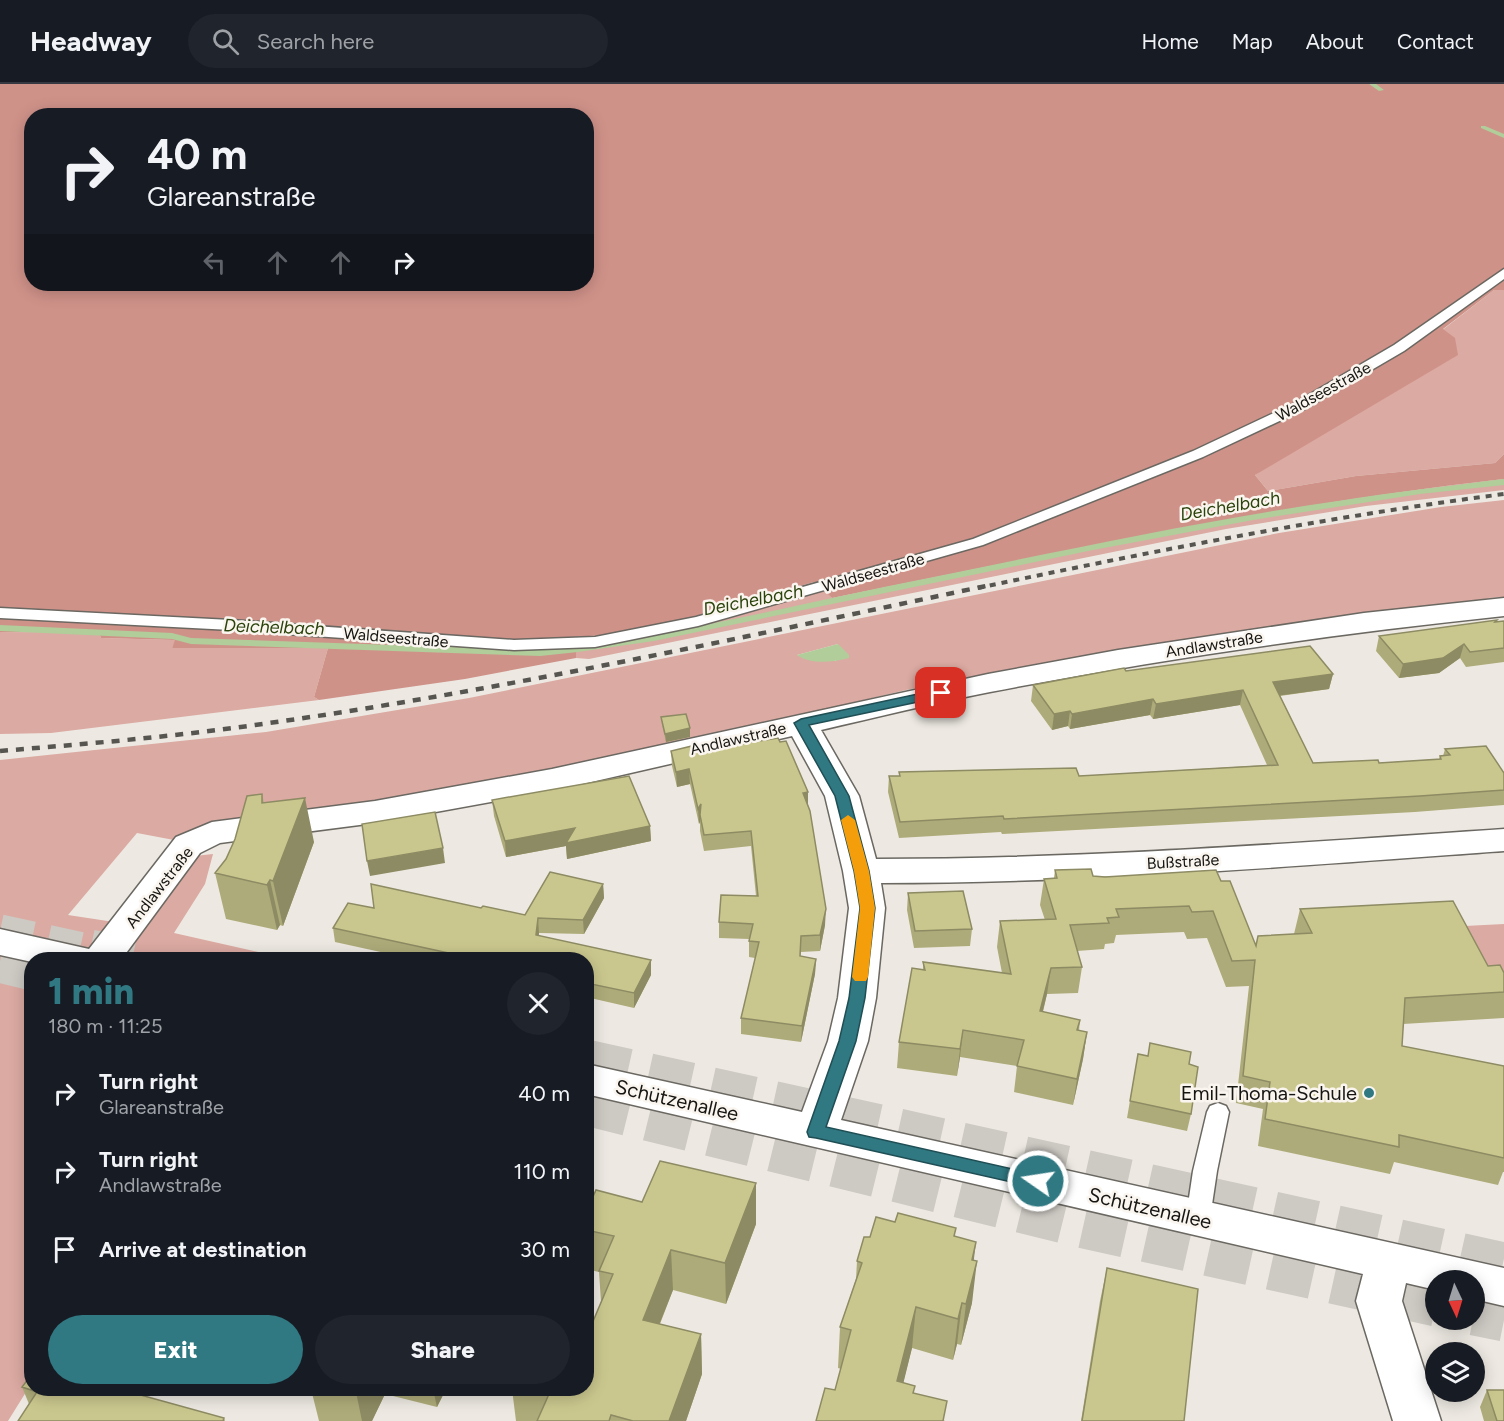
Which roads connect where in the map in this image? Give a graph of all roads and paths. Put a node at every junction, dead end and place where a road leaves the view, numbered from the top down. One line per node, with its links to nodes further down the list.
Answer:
1 (1504, 273): 3 (lane, Waldseestraße)
2 (1504, 607): 4 (street, Andlawstraße)
3 (0, 613)
4 (801, 723): 6 (street); 9 (street, Andlawstraße)
5 (1504, 840): 6 (street, Bußstraße)
6 (861, 871): 12 (street)
7 (0, 942): 8 (street)
8 (46, 952)
9 (107, 952)
10 (594, 1081): 12 (street, Schützenallee)
11 (1218, 1112): 13 (lane)
12 (816, 1132): 13 (street, Schützenallee)
13 (1198, 1218): 14 (street, Schützenallee)
14 (1388, 1261): 15 (street, Schützenallee); 16 (street)
15 (1504, 1287)
16 (1417, 1421)

